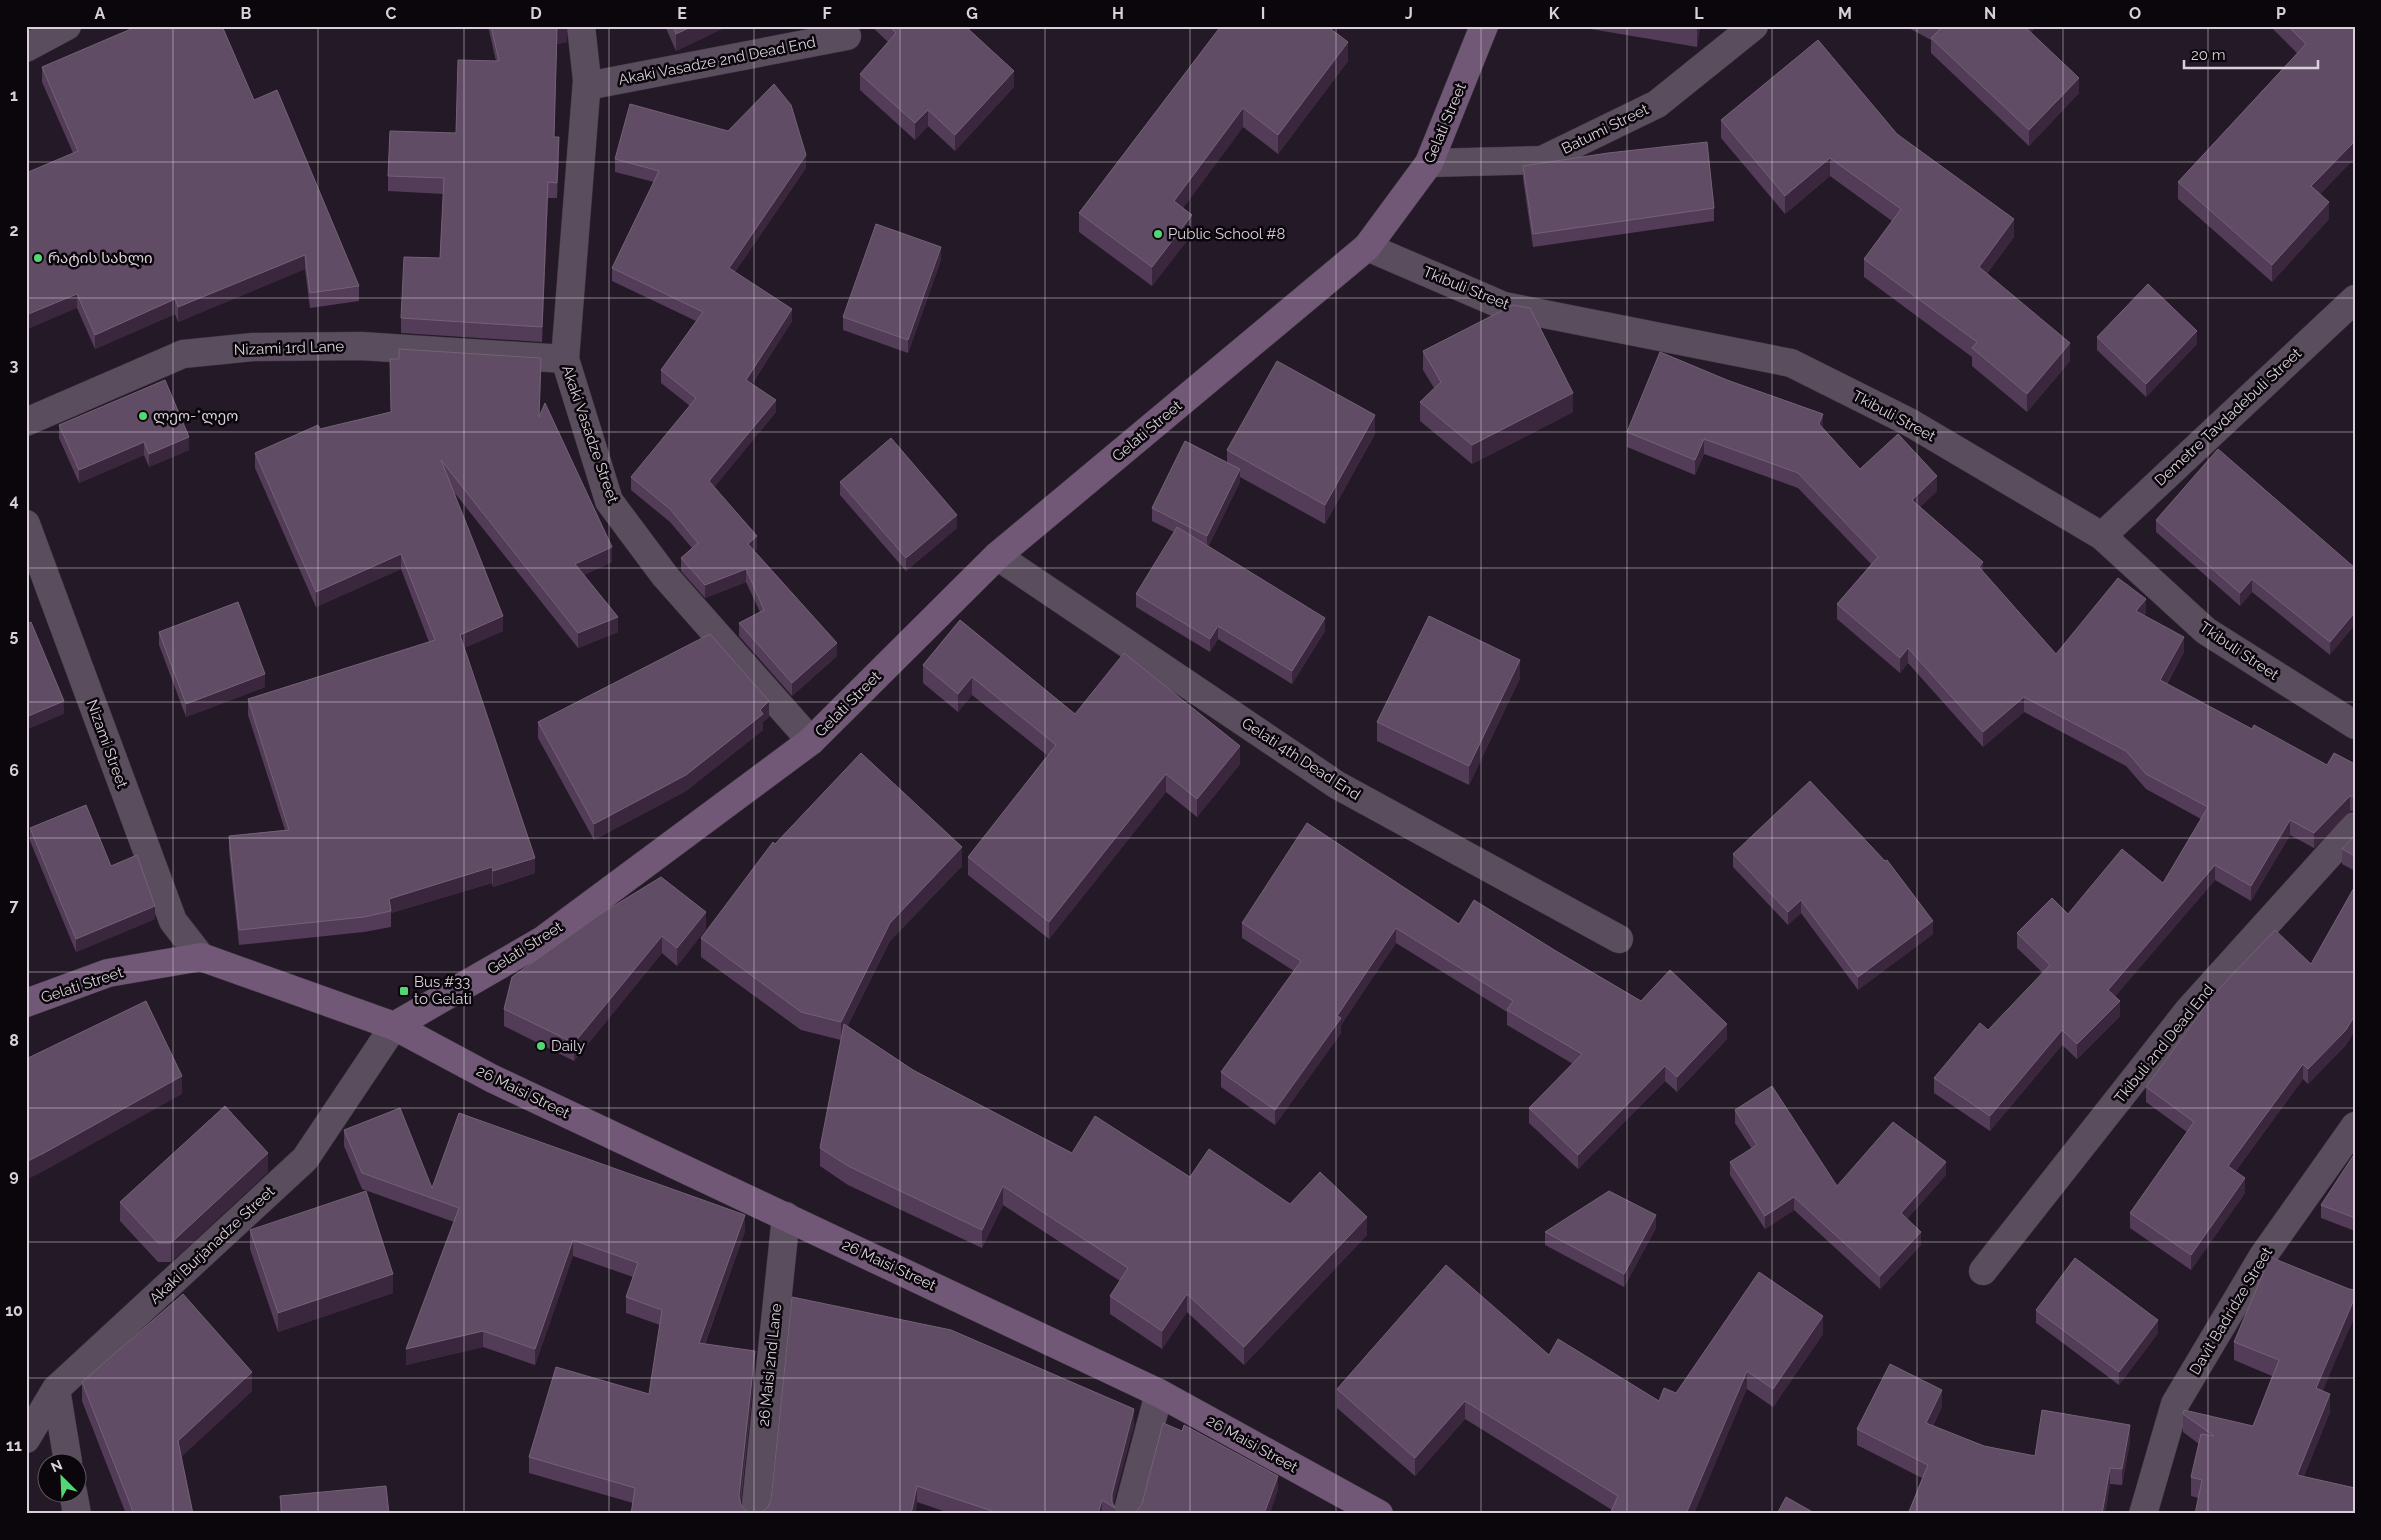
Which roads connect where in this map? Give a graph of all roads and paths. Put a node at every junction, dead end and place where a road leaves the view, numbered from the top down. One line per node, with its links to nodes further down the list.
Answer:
1 (67, 26): 6 (street)
2 (581, 26): 7 (street, Akaki Vasadze Street)
3 (1484, 26): 8 (main road, Gelati Street)
4 (1754, 26): 8 (street, Batumi Street)
5 (846, 36): 7 (street, Akaki Vasadze 2nd Dead End)
6 (26, 48)
7 (587, 86): 11 (street, Akaki Vasadze Street)
8 (1429, 164): 9 (main road, Gelati Street)
9 (1367, 247): 14 (street, Tkibuli Street); 15 (main road, Gelati Street)
10 (2355, 299): 14 (street, Demetre Tavdadebuli Street)
11 (565, 359): 12 (street, Nizami 1rd Lane); 17 (street, Akaki Vasadze Street)
12 (26, 422)
13 (26, 524): 20 (street, Nizami Street)
14 (2102, 536): 16 (street, Tkibuli Street)
15 (997, 556): 17 (main road, Gelati Street); 19 (street, Gelati 4th Dead End)
16 (2355, 725)
17 (811, 741): 22 (main road, Gelati Street)
18 (2355, 826): 25 (street, Tkibuli 2nd Dead End)
19 (1620, 938)
20 (201, 957): 21 (main road, Gelati Street); 22 (main road, Gelati Street)
21 (26, 1003)
22 (394, 1026): 24 (main road, 26 Maisi Street); 26 (street, Akaki Burjanadze Street)
23 (2355, 1126): 33 (street, Davit Badridze Street)
24 (786, 1216): 27 (main road, 26 Maisi Street); 30 (street, 26 Maisi 2nd Lane)
25 (1983, 1271)
26 (56, 1389): 28 (street, Akaki Burjanadze Street); 29 (street)
27 (1159, 1393): 31 (street); 32 (main road, 26 Maisi Street)
28 (26, 1439)
29 (66, 1452)
30 (754, 1514)
31 (1127, 1514)
32 (1379, 1514)
33 (2144, 1514)

